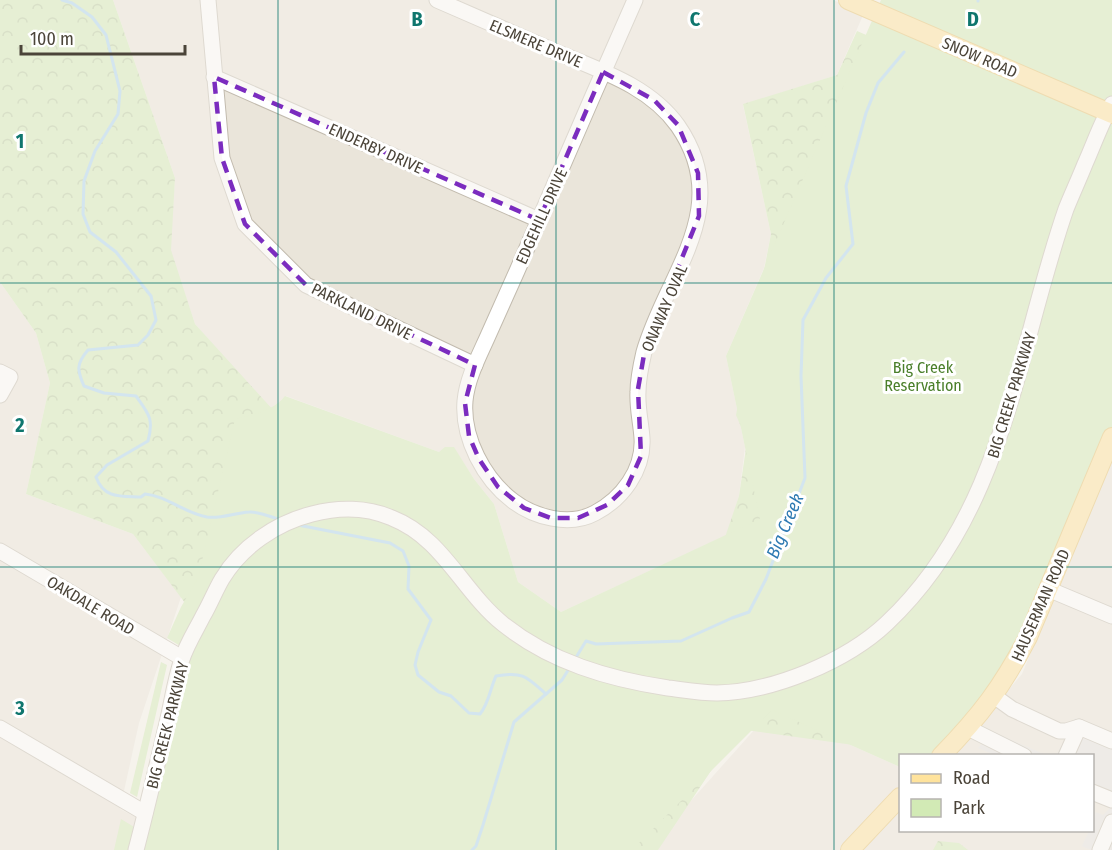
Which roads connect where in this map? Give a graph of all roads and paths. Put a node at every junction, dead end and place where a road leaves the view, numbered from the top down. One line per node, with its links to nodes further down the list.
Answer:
1 (208, 0): 6 (street, PARKLAND DRIVE)
2 (437, 0): 5 (street, ELSMERE DRIVE)
3 (634, 0): 5 (street, EDGEHILL DRIVE)
4 (848, 0): 7 (main road, SNOW ROAD)
5 (603, 72): 8 (street, EDGEHILL DRIVE); 12 (street, ONAWAY OVAL)
6 (214, 77): 8 (street, ENDERBY DRIVE); 9 (street, PARKLAND DRIVE)
7 (1110, 110): 17 (street, BIG CREEK PARKWAY)
8 (539, 220): 9 (street, EDGEHILL DRIVE)
9 (475, 365): 12 (street, EDGEHILL DRIVE)
10 (5, 374): 11 (street)
11 (0, 395)
12 (469, 436)
13 (1112, 437): 15 (main road, HAUSERMAN ROAD)
14 (0, 551): 17 (street, OAKDALE ROAD)
15 (1048, 589): 16 (street); 18 (main road, HAUSERMAN ROAD)
16 (1112, 615)
17 (182, 658): 29 (street, BIG CREEK PARKWAY)
18 (994, 696): 19 (street); 21 (main road, HAUSERMAN ROAD)
19 (1079, 727): 22 (street); 25 (street)
20 (0, 728): 29 (street)
21 (968, 728): 23 (main road, HAUSERMAN ROAD); 24 (street)
22 (1112, 741)
23 (943, 754)
24 (1020, 754)
25 (1067, 754)
26 (1094, 793): 28 (street)
27 (899, 799): 32 (main road)
28 (1112, 800)
29 (146, 813): 31 (street, BIG CREEK PARKWAY)
30 (1112, 822): 33 (street)
31 (136, 850)
32 (850, 850)
33 (1100, 850)

